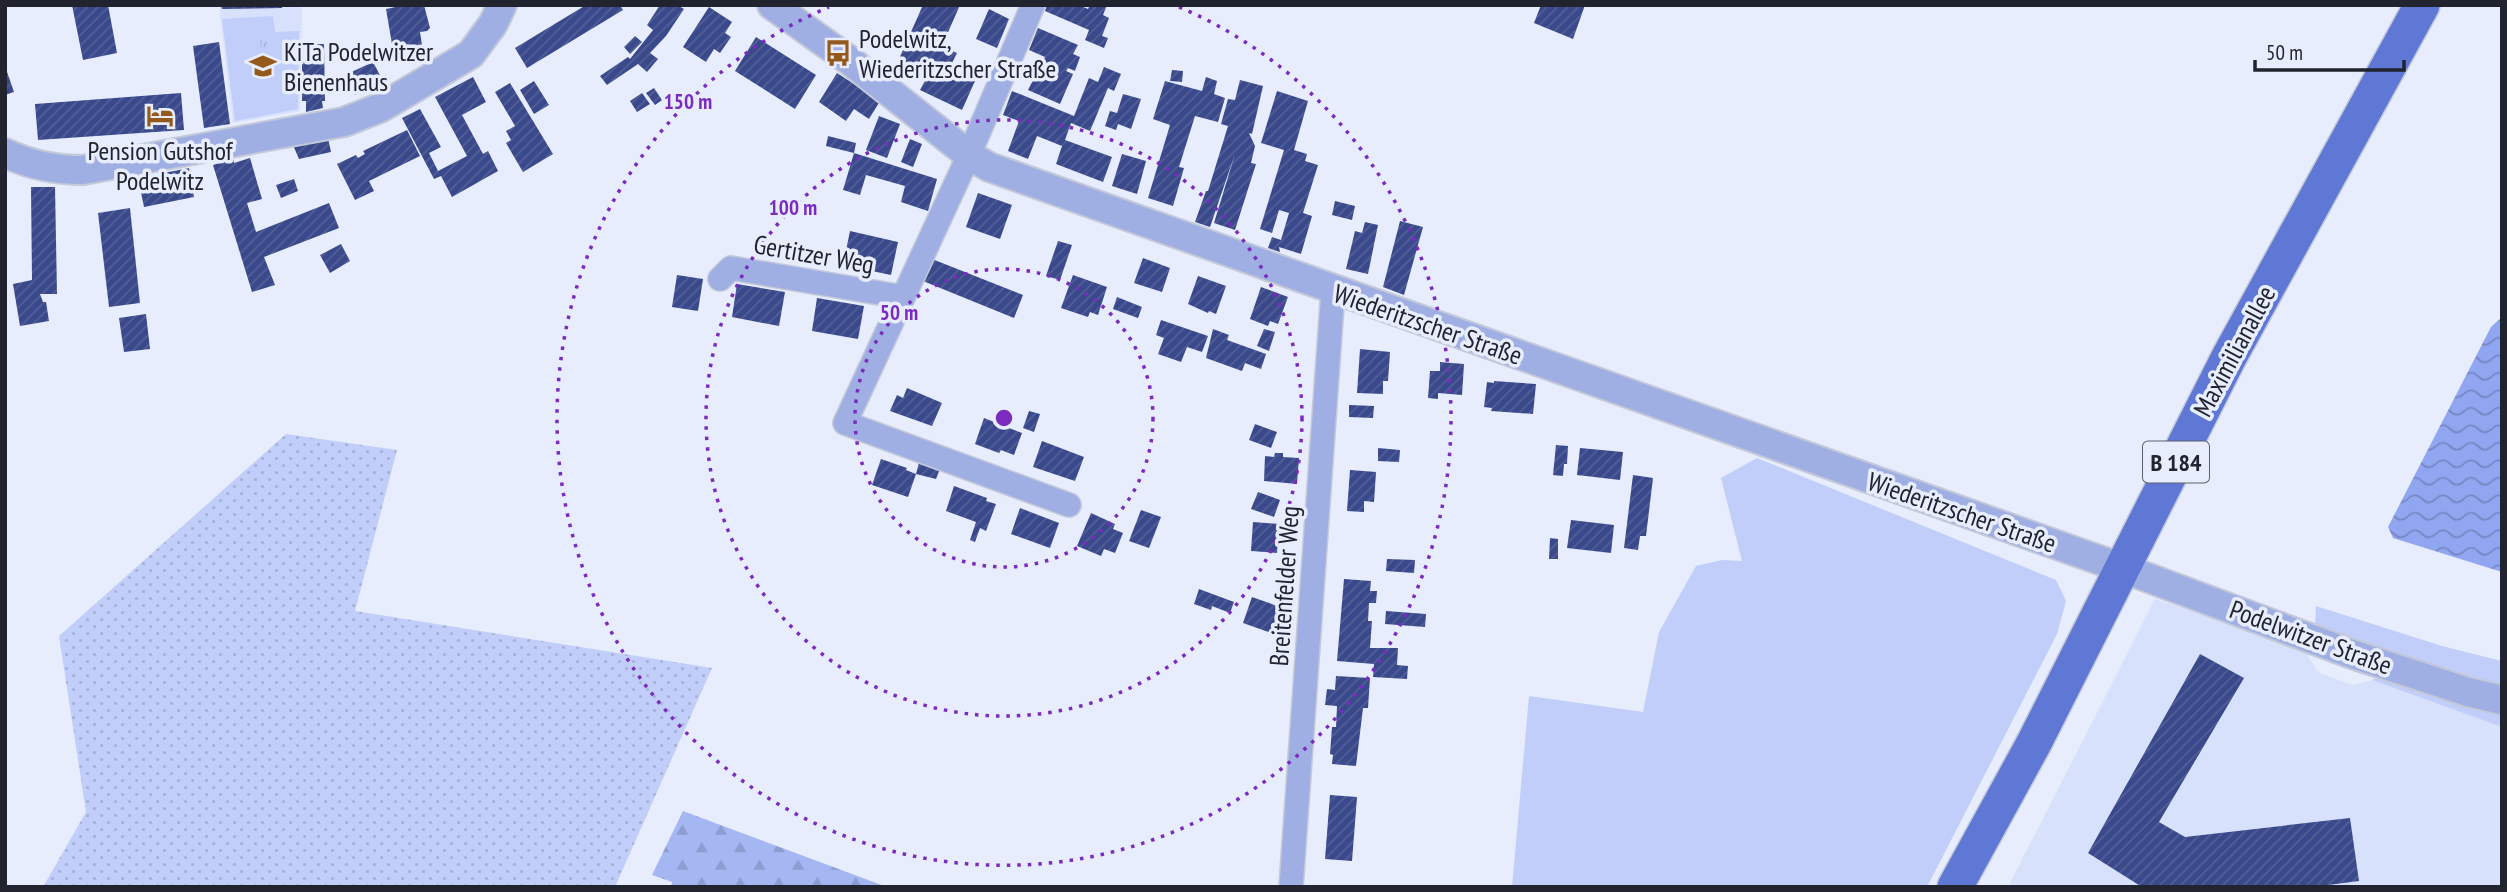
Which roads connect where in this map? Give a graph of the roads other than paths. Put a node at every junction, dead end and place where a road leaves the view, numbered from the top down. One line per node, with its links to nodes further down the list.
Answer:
1 (502, 5): 5 (street)
2 (772, 5): 6 (street, Wiederitzscher Straße)
3 (1032, 5): 6 (street, Gertitzer Weg)
4 (2422, 5): 11 (main road, Maximilianallee / B 184)
5 (5, 153)
6 (969, 155): 8 (street, Wiederitzscher Straße); 9 (street, Gertitzer Weg)
7 (720, 279): 9 (street, Gertitzer Weg)
8 (1333, 290): 11 (street, Wiederitzscher Straße); 13 (street, Breitenfelder Weg)
9 (903, 297): 10 (street, Gertitzer Weg)
10 (1069, 505)
11 (2123, 568): 12 (street, Podelwitzer Straße); 14 (main road, Maximilianallee / B 184)
12 (2502, 700)
13 (1291, 887)
14 (1955, 887)

